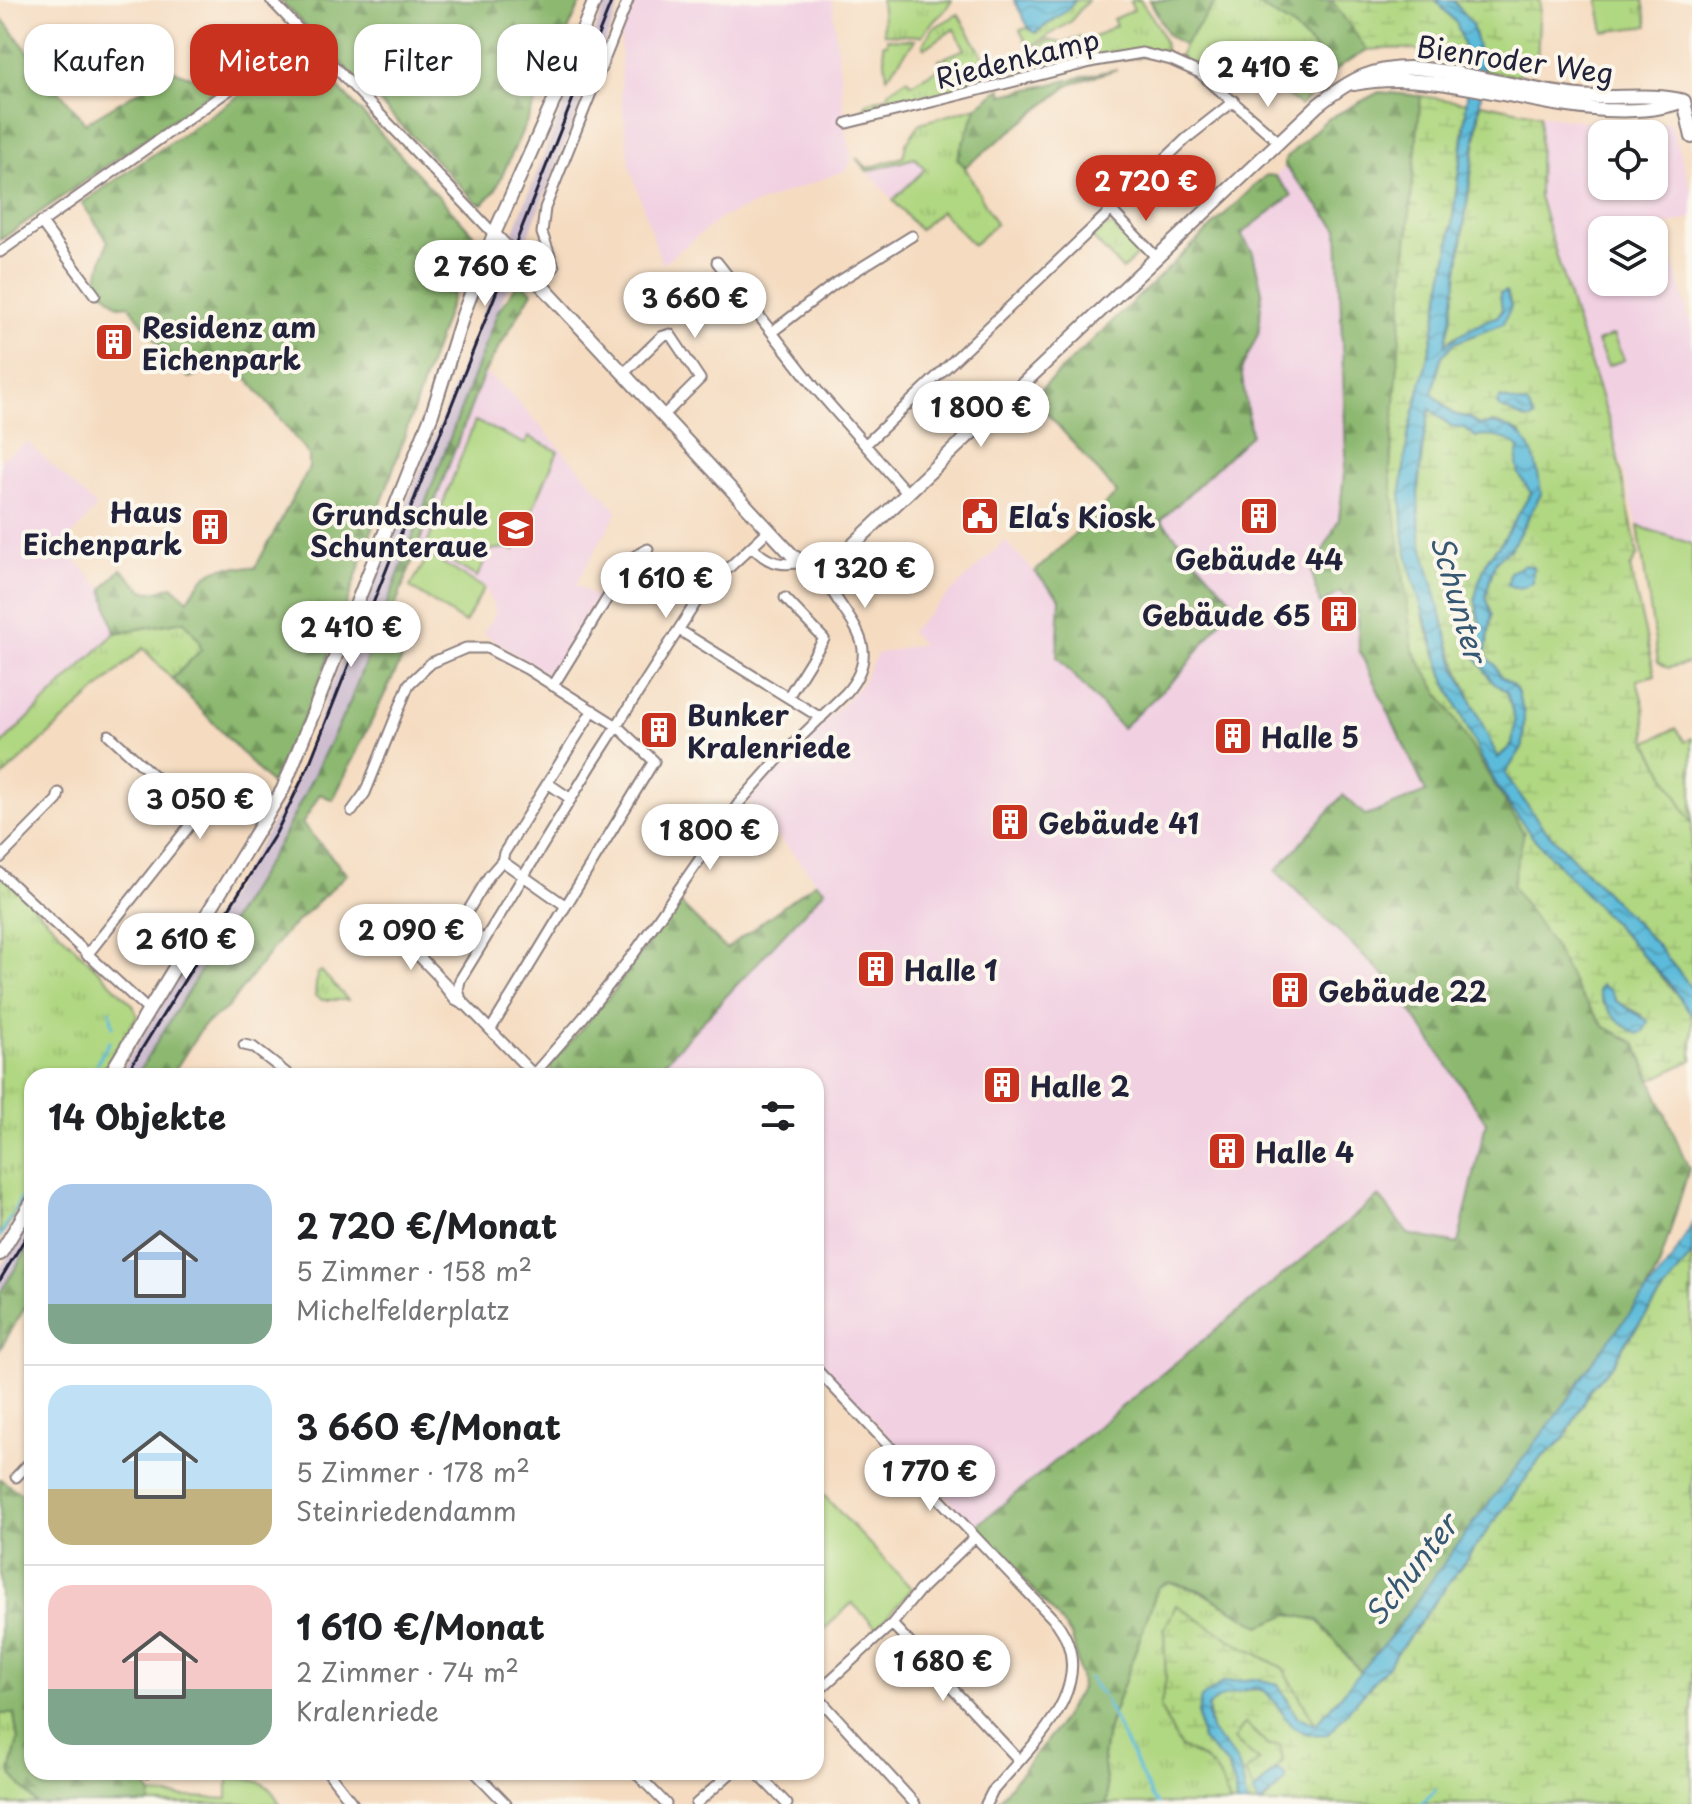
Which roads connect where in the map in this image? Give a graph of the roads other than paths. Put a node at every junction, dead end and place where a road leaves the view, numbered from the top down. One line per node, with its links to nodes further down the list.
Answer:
1 (271, 0): 4 (street)
2 (595, 0): 14 (main road)
3 (628, 0): 19 (street)
4 (292, 24)
5 (338, 72): 14 (street)
6 (220, 96): 13 (street)
7 (1688, 100): 10 (main road); 11 (main road, Bienroder Weg)
8 (1234, 101): 9 (street, Riedenkamp); 11 (street, Riedenkamp); 12 (street)
9 (847, 123)
10 (1692, 137)
11 (1279, 142): 17 (main road, Bienroder Weg)
12 (1111, 210): 17 (street); 24 (street)
13 (41, 222): 16 (street); 20 (street)
14 (494, 234): 19 (main road); 54 (main road)
15 (912, 236): 21 (street)
16 (0, 252)
17 (1157, 258): 25 (main road, Bienroder Weg)
18 (717, 262): 21 (street)
19 (540, 283): 22 (main road)
20 (95, 295)
21 (772, 332): 24 (street)
22 (624, 373): 23 (main road); 23 (street)
23 (664, 415): 26 (main road)
24 (865, 445): 25 (street)
25 (908, 494): 30 (main road, Bienroder Weg)
26 (769, 530): 27 (street); 29 (main road)
27 (752, 546): 29 (street); 32 (street)
28 (648, 549): 33 (street)
29 (801, 562): 30 (main road)
30 (822, 566): 36 (street)
31 (785, 598): 34 (street)
32 (679, 630): 34 (street); 37 (street)
33 (553, 686): 35 (street); 42 (street)
34 (788, 697): 36 (street)
35 (593, 710): 37 (street); 39 (street)
36 (821, 718): 60 (street)
37 (617, 726): 41 (street); 47 (street)
38 (109, 735): 50 (street)
39 (549, 784): 41 (street); 44 (street)
40 (59, 793): 43 (street)
41 (571, 799): 46 (street)
42 (352, 811)
43 (0, 858)
44 (502, 861): 46 (street); 48 (street)
45 (0, 873): 50 (street)
46 (523, 877): 47 (street); 48 (street)
47 (566, 906): 55 (street)
48 (484, 940): 52 (street)
49 (398, 944): 51 (street)
50 (87, 955): 54 (street)
51 (437, 976): 52 (street); 53 (street)
52 (460, 996): 53 (street)
53 (470, 1007): 55 (street)
54 (148, 1010): 57 (main road)
55 (491, 1029): 59 (street)
56 (244, 1045): 58 (street)
57 (114, 1068)
58 (280, 1068)
59 (526, 1068)
60 (540, 1068)
61 (24, 1215): 62 (main road)
62 (0, 1254)
63 (824, 1377): 66 (street)
64 (24, 1468): 65 (street)
65 (16, 1477)
66 (975, 1537): 67 (street); 70 (street)
67 (892, 1624): 68 (street); 70 (street)
68 (824, 1687)
69 (824, 1703): 81 (street)
70 (1019, 1760): 82 (street)
71 (334, 1780): 76 (street)
72 (483, 1780): 77 (street)
73 (643, 1780): 78 (street)
74 (723, 1780): 79 (street)
75 (764, 1780): 80 (street)
76 (353, 1804)
77 (506, 1804)
78 (666, 1804)
79 (696, 1804)
80 (787, 1804)
81 (915, 1804)
82 (986, 1804)

